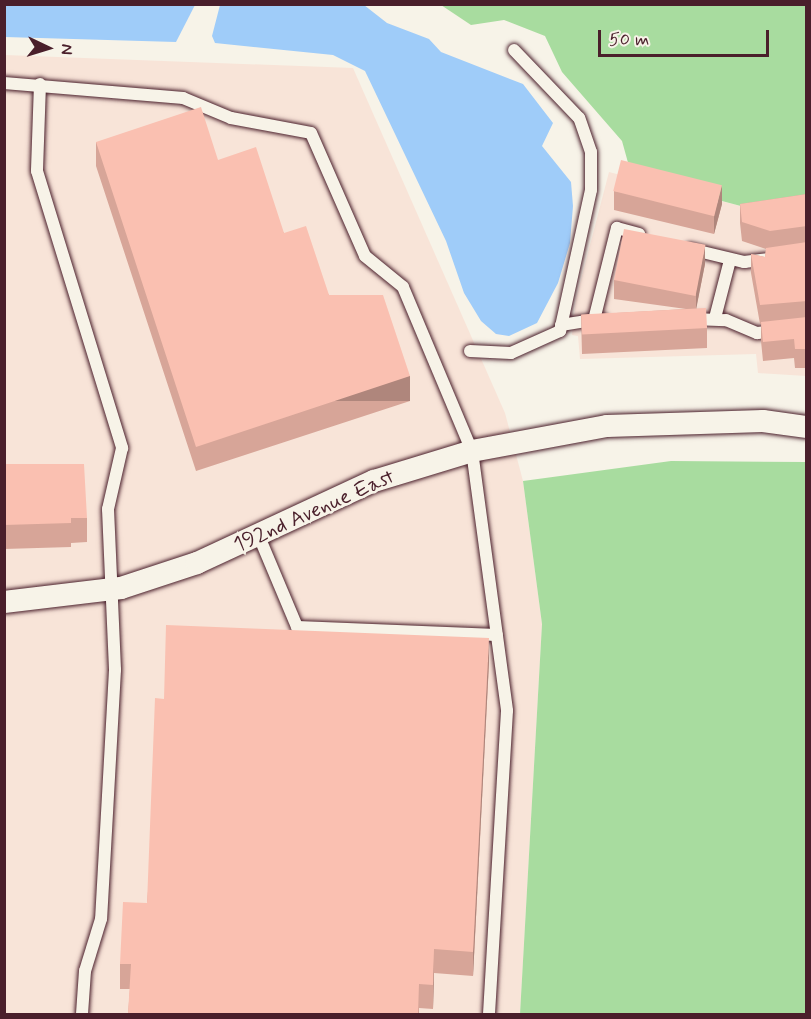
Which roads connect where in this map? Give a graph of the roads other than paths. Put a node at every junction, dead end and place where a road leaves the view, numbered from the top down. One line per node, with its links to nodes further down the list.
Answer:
1 (514, 50): 12 (lane)
2 (4, 83): 3 (lane)
3 (40, 84): 16 (lane); 18 (lane)
4 (651, 238): 10 (lane)
5 (674, 244): 7 (lane)
6 (786, 256): 7 (lane)
7 (730, 260): 8 (lane)
8 (715, 318): 9 (lane); 13 (lane)
9 (682, 319)
10 (594, 320): 11 (lane); 12 (lane)
11 (616, 320)
12 (561, 325): 14 (lane)
13 (807, 328)
14 (470, 351)
15 (807, 427): 16 (street, 192nd Avenue East)
16 (471, 451): 17 (street, 192nd Avenue East); 20 (lane)
17 (258, 534): 18 (street, 192nd Avenue East); 20 (lane)
18 (112, 590): 19 (street, 192nd Avenue East); 21 (lane)
19 (4, 602)
20 (497, 635): 22 (lane)
21 (82, 1014)
22 (489, 1014)

